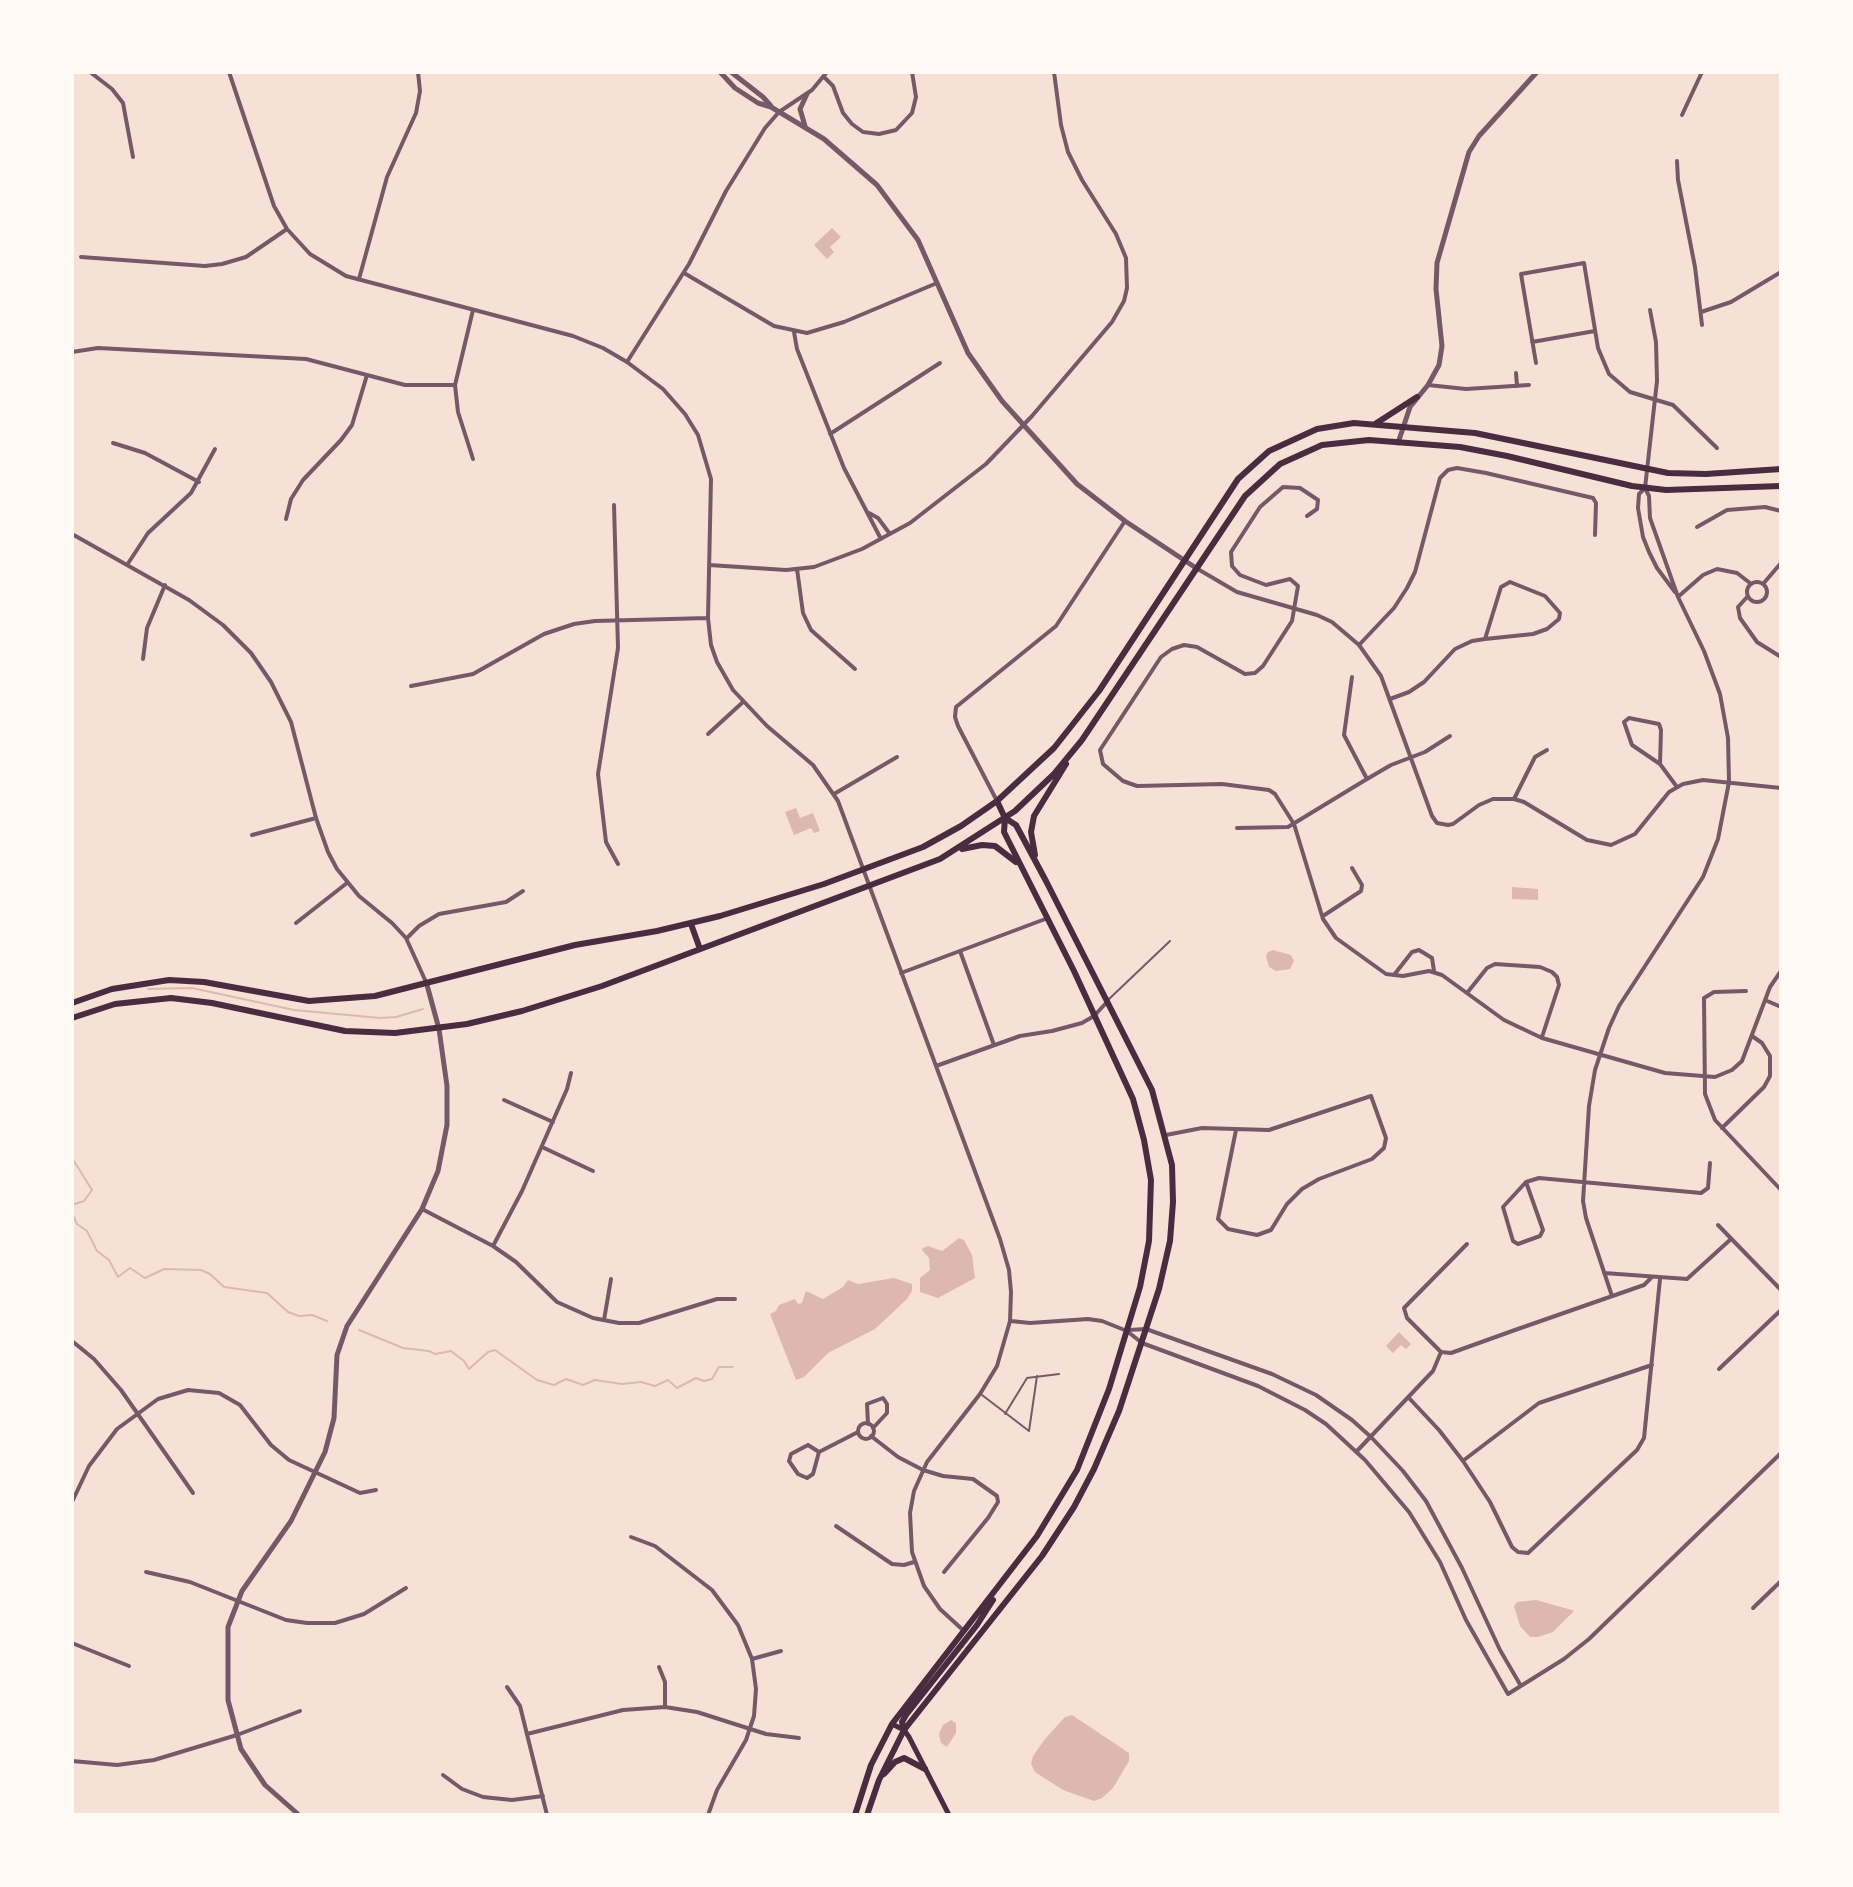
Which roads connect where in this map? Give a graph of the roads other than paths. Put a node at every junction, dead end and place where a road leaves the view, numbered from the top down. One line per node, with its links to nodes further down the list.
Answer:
1 (90, 72): 16 (street)
2 (229, 72): 18 (street)
3 (418, 72): 22 (street)
4 (720, 72): 12 (street)
5 (731, 72): 12 (street)
6 (912, 72): 10 (street)
7 (1054, 72): 43 (street)
8 (1537, 72): 38 (street)
9 (1702, 72): 14 (street)
10 (826, 74): 11 (street)
11 (807, 94): 13 (street); 15 (street)
12 (771, 107): 13 (street)
13 (779, 112): 15 (street); 21 (street)
14 (1682, 115)
15 (805, 127): 23 (street)
16 (133, 157)
17 (1677, 161): 26 (street)
18 (287, 229): 19 (street); 22 (street)
19 (81, 257)
20 (1781, 272): 26 (street)
21 (684, 273): 29 (street); 32 (street)
22 (358, 279): 24 (street)
23 (939, 282): 29 (street); 43 (street)
24 (473, 310): 32 (street); 37 (street)
25 (1650, 310): 42 (street)
26 (1701, 312): 27 (street)
27 (1702, 325)
28 (1595, 331): 30 (street); 30 (street); 42 (street)
29 (794, 332): 46 (street)
30 (1532, 342): 34 (street)
31 (72, 352): 36 (street)
32 (627, 362): 71 (street)
33 (940, 363): 46 (street)
34 (1536, 363)
35 (1516, 373): 40 (street)
36 (367, 375): 37 (street); 61 (street)
37 (455, 385): 51 (street)
38 (1428, 385): 40 (street); 41 (street)
39 (1529, 385): 40 (street)
40 (1517, 386)
41 (1417, 397): 44 (main road); 45 (street)
42 (1654, 400): 49 (street); 53 (street)
43 (1025, 424): 62 (street); 65 (street)
44 (1375, 424): 45 (main road); 68 (main road)
45 (1403, 426): 48 (street); 53 (main road)
46 (830, 434): 59 (street)
47 (113, 443): 54 (street)
48 (1398, 443): 56 (main road); 72 (main road)
49 (1717, 448)
50 (215, 449): 54 (street)
51 (473, 459)
52 (1781, 469): 53 (main road)
53 (1647, 470): 56 (street)
54 (199, 482): 70 (street)
55 (1781, 486): 56 (main road)
56 (1645, 488): 78 (street); 78 (street)
57 (614, 505): 81 (street)
58 (1781, 511): 63 (street)
59 (869, 513): 65 (street); 67 (street)
60 (1307, 516): 79 (street)
61 (286, 519)
62 (1125, 521): 68 (street); 104 (street)
63 (1697, 527)
64 (72, 534): 70 (street)
65 (890, 535): 67 (street)
66 (1595, 535): 83 (street)
67 (881, 540): 73 (street)
68 (1183, 559): 72 (street); 104 (main road)
69 (1781, 563): 75 (street)
70 (127, 565): 76 (street)
71 (709, 565): 73 (street); 80 (street)
72 (1196, 568): 79 (street); 94 (main road)
73 (797, 569): 86 (street)
74 (1750, 583): 75 (street); 77 (street); 78 (street)
75 (1763, 584): 77 (street)
76 (165, 585): 85 (street); 105 (street)
77 (1748, 596): 84 (street)
78 (1678, 597): 99 (street)
79 (1296, 607): 83 (street); 107 (street)
80 (708, 618): 81 (street); 90 (street)
81 (617, 621): 88 (street); 112 (street)
82 (1485, 639): 82 (street); 89 (street)
83 (1359, 645): 89 (street)
84 (1781, 657)
85 (143, 659)
86 (855, 669)
87 (1352, 677): 98 (street)
88 (411, 686)
89 (1390, 699): 96 (street)
90 (743, 702): 91 (street); 102 (street)
91 (708, 734)
92 (1450, 736): 96 (street)
93 (1547, 750): 103 (street)
94 (1072, 753): 106 (main road); 111 (main road)
95 (897, 757): 102 (street)
96 (1411, 758): 98 (street); 103 (street)
97 (1660, 764): 97 (street); 100 (street)
98 (1367, 779): 107 (street)
99 (1729, 782): 100 (street); 101 (street); 144 (street)
100 (1677, 787): 103 (street)
101 (1781, 788)
102 (834, 794): 115 (street)
103 (1514, 799)
104 (997, 801): 106 (main road); 115 (main road)
105 (316, 818): 109 (street); 116 (street)
106 (1005, 818): 110 (main road); 111 (main road); 113 (main road)
107 (1294, 824): 108 (street); 119 (street)
108 (1237, 828)
109 (252, 835)
110 (954, 851): 113 (main road); 117 (main road)
111 (1036, 862): 135 (main road)
112 (618, 864)
113 (1022, 868): 120 (main road)
114 (1352, 868): 119 (street)
115 (863, 870): 117 (street); 122 (main road)
116 (347, 883): 121 (street); 123 (street)
117 (869, 887): 125 (main road); 129 (street)
118 (523, 891): 123 (street)
119 (1323, 916): 130 (street)
120 (1048, 918): 126 (street); 138 (main road)
121 (296, 923)
122 (691, 924): 125 (main road); 131 (main road)
123 (406, 938): 131 (street)
124 (1170, 941): 135 (lane)
125 (700, 949): 140 (main road)
126 (960, 951): 129 (street); 143 (street)
127 (1781, 971): 134 (street)
128 (1433, 972): 130 (street); 130 (street); 133 (street)
129 (901, 973): 145 (street)
130 (1394, 975)
131 (427, 985): 136 (main road); 140 (street)
132 (1746, 991): 147 (street)
133 (1467, 993): 142 (street); 142 (street)
134 (1765, 1000): 137 (street); 141 (street)
135 (1107, 1001): 138 (street); 152 (main road)
136 (72, 1003)
137 (1781, 1007)
138 (1094, 1016): 143 (street); 175 (main road)
139 (72, 1018): 140 (main road)
140 (439, 1029): 159 (street)
141 (1752, 1036): 147 (street); 150 (street)
142 (1542, 1038): 144 (street)
143 (994, 1045): 145 (street)
144 (1599, 1055): 147 (street); 157 (street)
145 (936, 1066): 173 (street)
146 (571, 1073): 149 (street)
147 (1704, 1077): 150 (street)
148 (504, 1100): 149 (street)
149 (553, 1122): 153 (street)
150 (1722, 1128): 158 (street)
151 (1236, 1130): 151 (street); 152 (street)
152 (1166, 1135): 174 (main road)
153 (542, 1147): 155 (street); 163 (street)
154 (1710, 1163): 157 (street)
155 (593, 1171)
156 (1526, 1182): 156 (street); 157 (street)
157 (1582, 1182): 164 (street)
158 (1781, 1190)
159 (422, 1209): 163 (street); 197 (street)
160 (1718, 1225): 161 (street)
161 (1731, 1239): 167 (street); 168 (street)
162 (1467, 1244): 178 (street)
163 (493, 1246): 172 (street)
164 (1604, 1273): 165 (street); 169 (street)
165 (1651, 1278): 167 (street); 169 (street)
166 (611, 1279): 172 (street)
167 (1660, 1279): 179 (street)
168 (1781, 1290)
169 (1612, 1296): 178 (street)
170 (735, 1299): 172 (street)
171 (1781, 1310): 180 (street)
172 (604, 1321)
173 (1010, 1321): 175 (street); 183 (street)
174 (1146, 1329): 175 (street); 177 (main road); 191 (street)
175 (1127, 1331): 177 (street); 206 (main road)
176 (72, 1341): 185 (street)
177 (1142, 1343): 192 (street); 223 (main road)
178 (1441, 1352): 184 (street)
179 (1652, 1365): 195 (street); 195 (street)
180 (1719, 1369)
181 (1059, 1374): 182 (lane)
182 (1037, 1376): 186 (lane); 186 (lane)
183 (980, 1394): 186 (lane); 196 (street)
184 (1409, 1398): 191 (street); 195 (street)
185 (137, 1412): 197 (street); 199 (street); 200 (street)
186 (1005, 1414)
187 (868, 1424): 188 (street); 188 (street); 189 (street)
188 (873, 1428): 190 (street)
189 (858, 1432): 190 (street); 193 (street)
190 (871, 1436): 196 (street)
191 (1371, 1437): 192 (street); 217 (street)
192 (1357, 1451): 217 (street)
193 (819, 1452): 193 (street)
194 (1781, 1453): 217 (street)
195 (1463, 1461)
196 (923, 1470): 203 (street); 205 (street)
197 (316, 1472): 198 (street); 209 (street)
198 (376, 1490)
199 (193, 1493)
200 (72, 1502)
201 (836, 1526): 203 (street)
202 (631, 1537): 214 (street)
203 (914, 1562): 211 (street)
204 (146, 1572): 209 (street)
205 (944, 1572)
206 (1003, 1581): 211 (main road); 223 (main road)
207 (1781, 1581): 210 (street)
208 (406, 1588): 209 (street)
209 (237, 1600): 225 (street)
210 (1753, 1608)
211 (964, 1631): 221 (main road)
212 (72, 1643): 215 (street)
213 (781, 1651): 214 (street)
214 (752, 1659): 222 (street)
215 (129, 1666)
216 (659, 1667): 219 (street)
217 (1521, 1686)
218 (507, 1687): 224 (street)
219 (665, 1707): 222 (street); 224 (street)
220 (300, 1711): 225 (street)
221 (892, 1724): 223 (main road); 235 (main road)
222 (750, 1730): 226 (street); 234 (street)
223 (904, 1730): 228 (main road); 230 (main road)
224 (527, 1734): 231 (street)
225 (237, 1735): 227 (street); 232 (street)
226 (799, 1738)
227 (72, 1761)
228 (925, 1769): 230 (main road); 237 (main road)
229 (443, 1775): 231 (street)
230 (879, 1780): 236 (main road)
231 (543, 1796): 233 (street)
232 (299, 1815)
233 (547, 1815)
234 (708, 1815)
235 (855, 1815)
236 (867, 1815)
237 (949, 1815)

